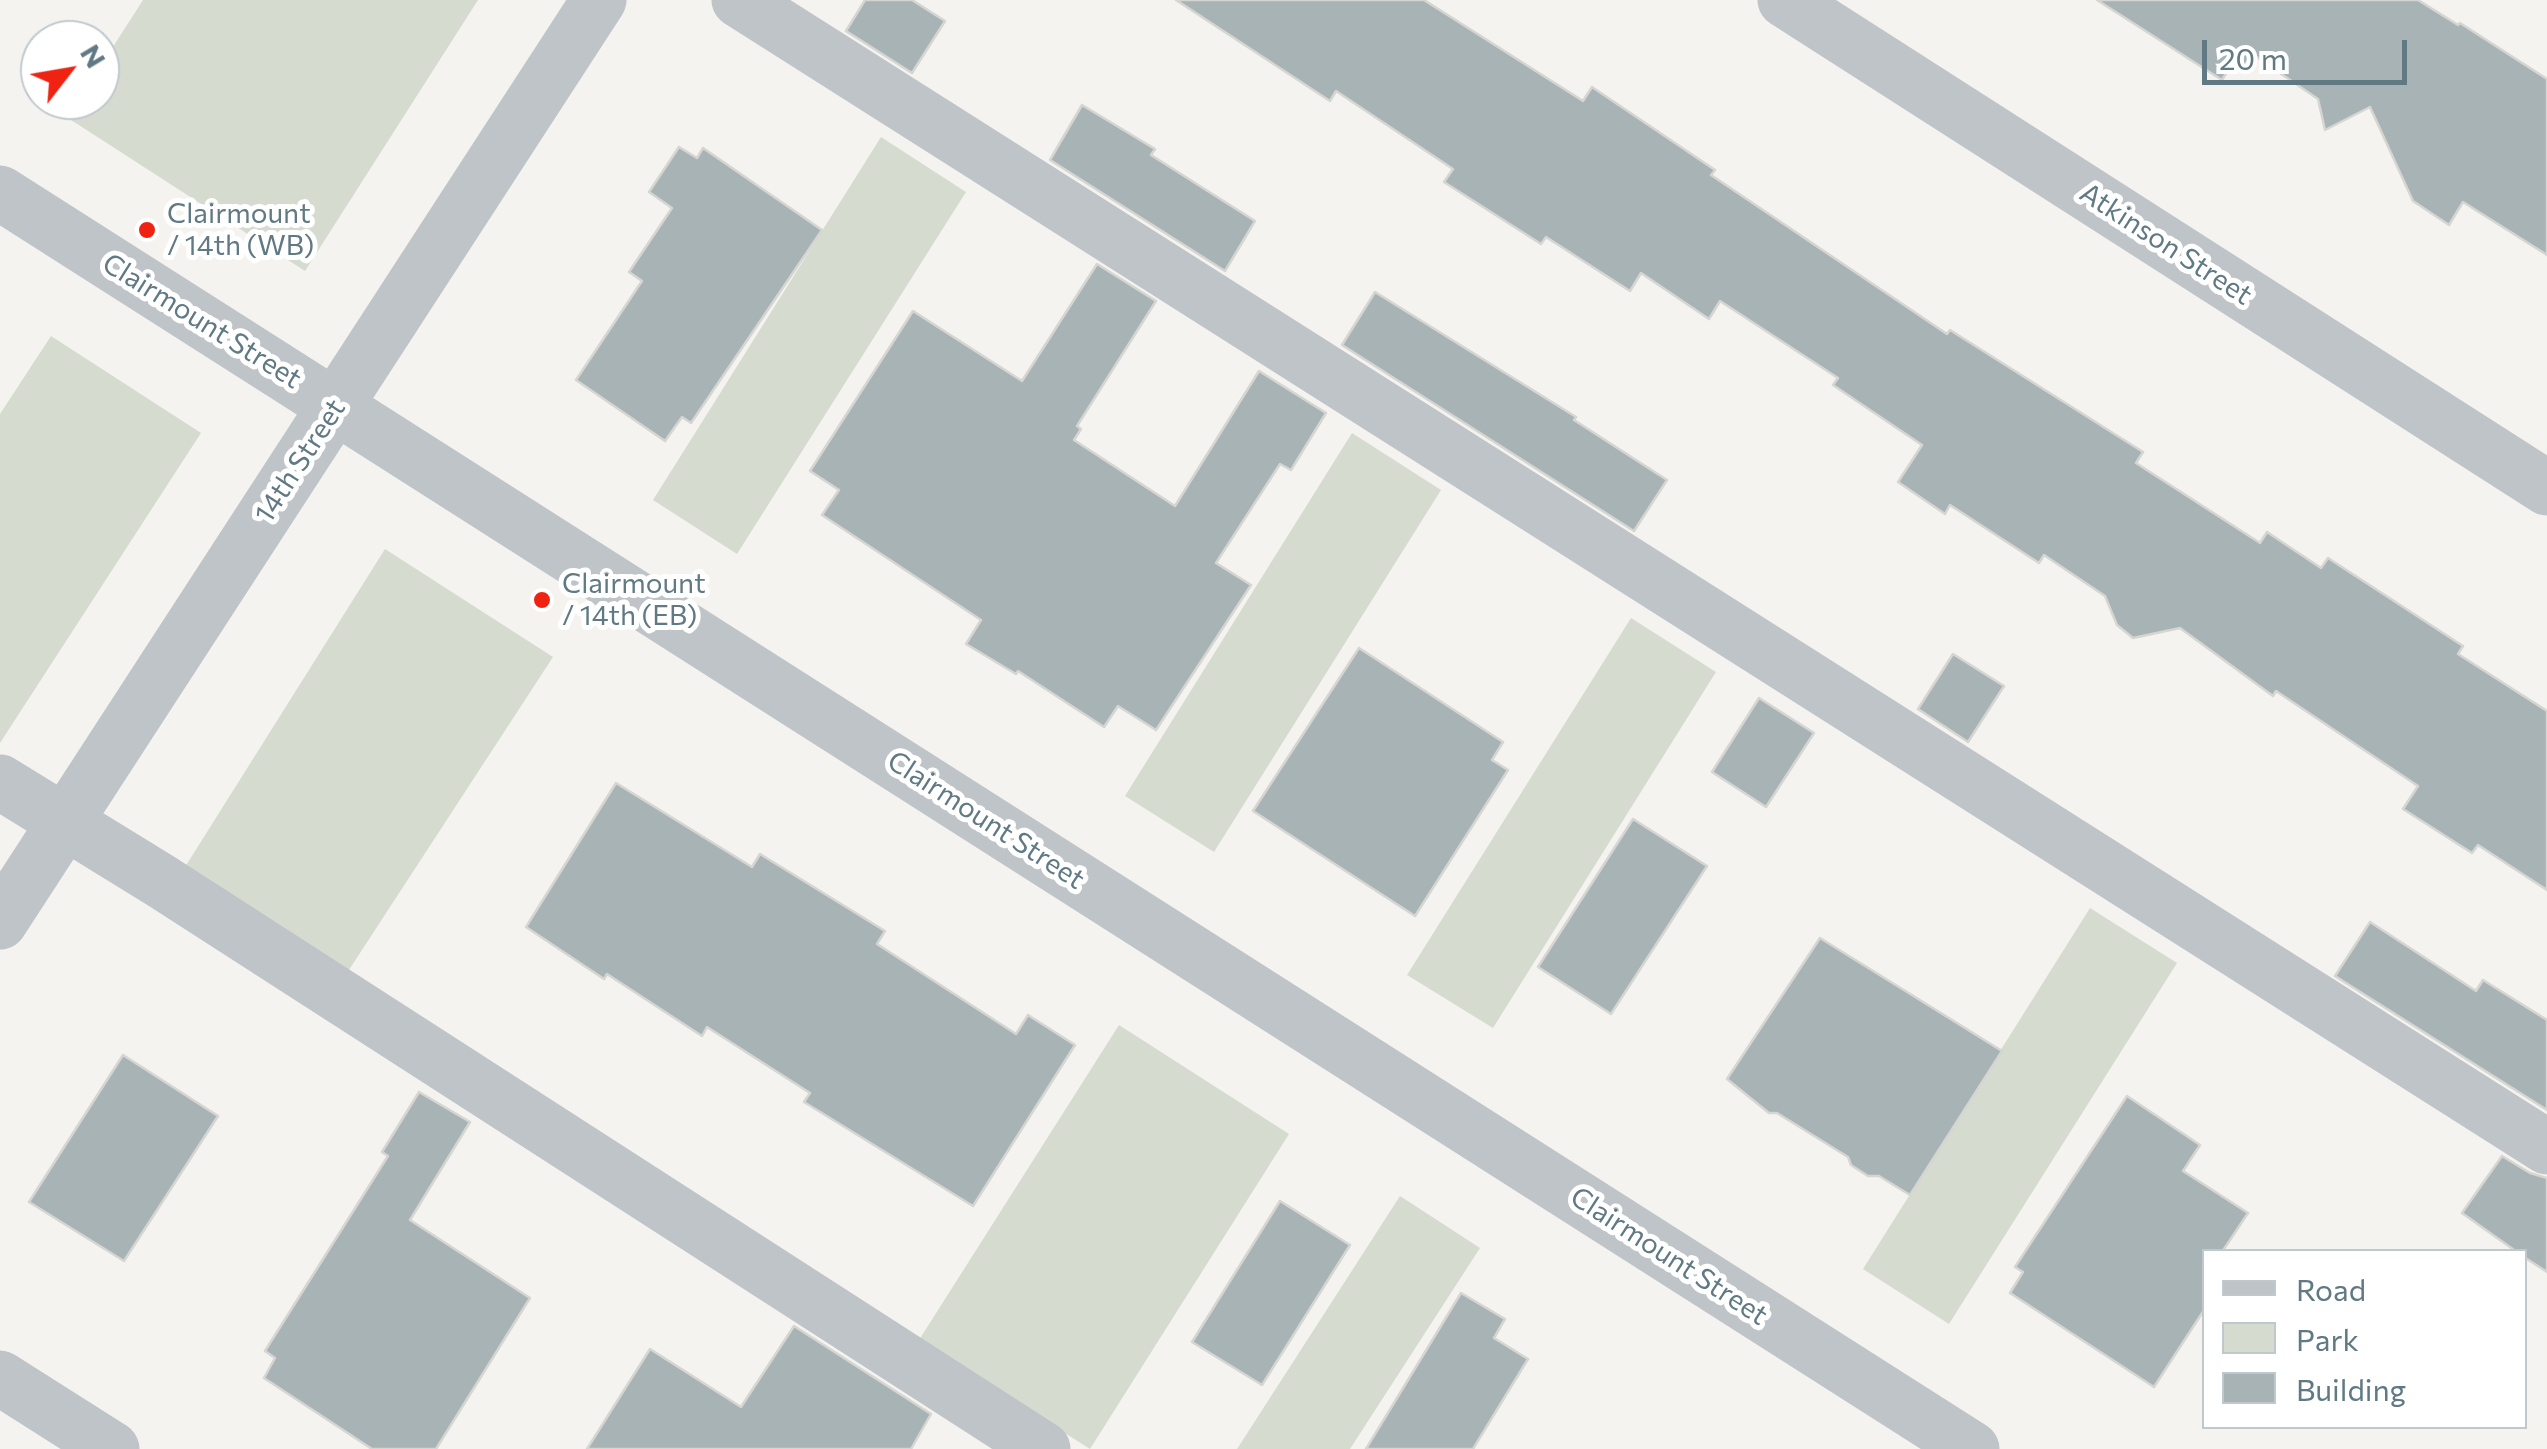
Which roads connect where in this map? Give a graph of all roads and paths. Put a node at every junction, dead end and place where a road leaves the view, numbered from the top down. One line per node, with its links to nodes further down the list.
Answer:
1 (600, 0): 5 (street, 14th Street)
2 (739, 0): 10 (street)
3 (1785, 0): 6 (street, Atkinson Street)
4 (0, 193): 5 (street, Clairmount Street)
5 (335, 406): 8 (street, 14th Street); 14 (street, Clairmount Street)
6 (2547, 488)
7 (0, 782): 8 (street)
8 (65, 823): 9 (street, 14th Street); 13 (street)
9 (0, 922)
10 (2547, 1147)
11 (0, 1378): 12 (street)
12 (112, 1449)
13 (1043, 1449)
14 (1972, 1449)

